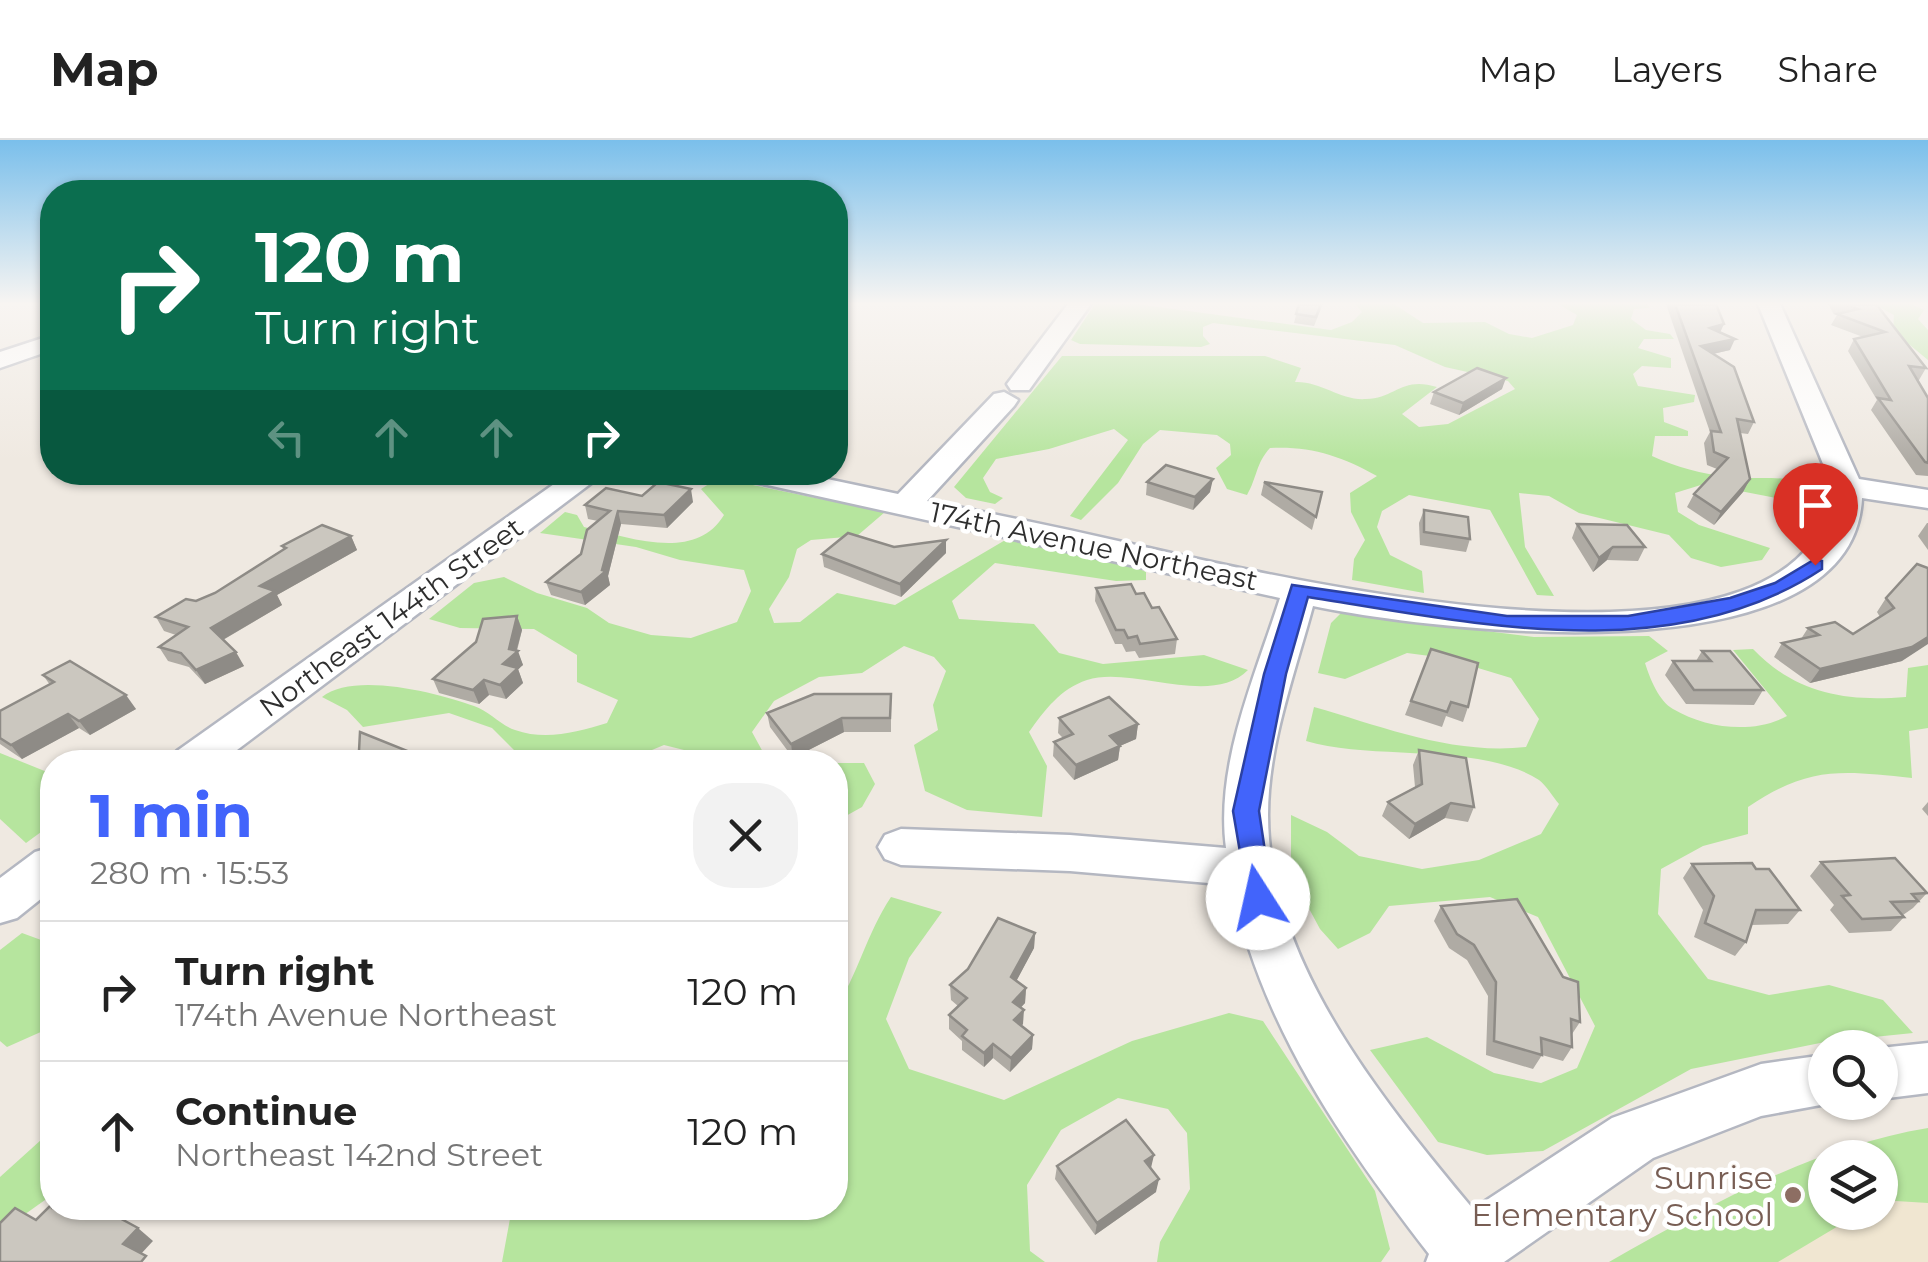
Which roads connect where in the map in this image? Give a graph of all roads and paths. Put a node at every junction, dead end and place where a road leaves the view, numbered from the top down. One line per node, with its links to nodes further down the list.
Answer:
1 (1040, 356): 7 (street)
2 (1792, 356): 5 (street)
3 (573, 485): 9 (street, Northeast 144th Street)
4 (811, 485): 7 (street, 174th Avenue Northeast)
5 (1847, 486): 6 (street); 8 (street, 174th Avenue Northeast)
6 (1928, 499)
7 (906, 505): 8 (street, 174th Avenue Northeast)
8 (1300, 590): 11 (street)
9 (209, 750)
10 (902, 847): 11 (street)
11 (1252, 868): 17 (street)
12 (40, 874): 13 (street)
13 (0, 904)
14 (1928, 1068): 15 (street)
15 (1898, 1071)
16 (1808, 1083): 17 (street)
17 (1462, 1256)

